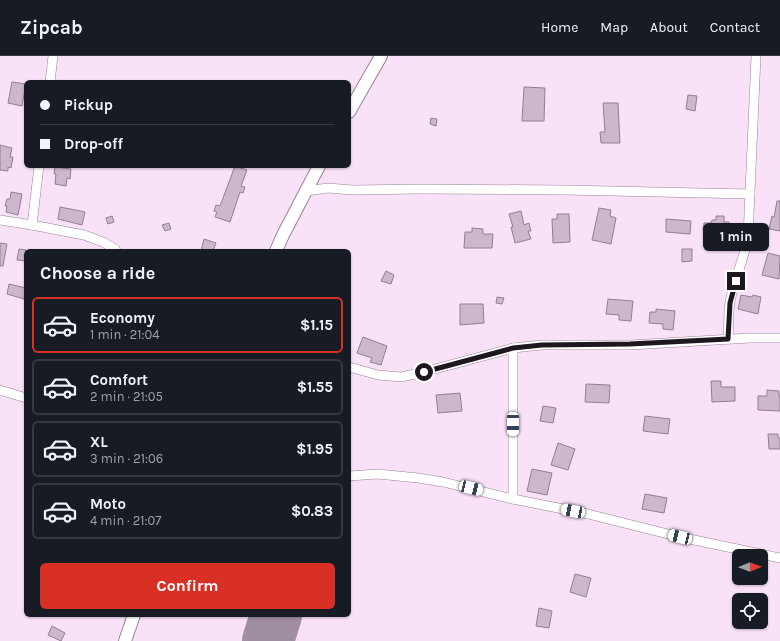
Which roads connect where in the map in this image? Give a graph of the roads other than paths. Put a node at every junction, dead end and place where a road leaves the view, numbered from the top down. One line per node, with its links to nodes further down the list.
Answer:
1 (53, 56): 4 (street)
2 (381, 56): 5 (main road)
3 (756, 56): 9 (street)
4 (50, 80)
5 (351, 108)
6 (39, 168): 11 (street)
7 (318, 168): 8 (main road)
8 (306, 191): 9 (street); 13 (main road)
9 (750, 194): 15 (street)
10 (0, 220): 11 (street)
11 (32, 225): 12 (street)
12 (115, 249)
13 (277, 249)
14 (780, 338): 15 (street)
15 (728, 339): 16 (street)
16 (513, 348): 17 (street); 21 (street)
17 (351, 368)
18 (0, 390): 19 (street)
19 (24, 397)
20 (351, 476): 21 (street)
21 (513, 499): 22 (street)
22 (780, 558)
23 (133, 617): 24 (main road)
24 (125, 641)

